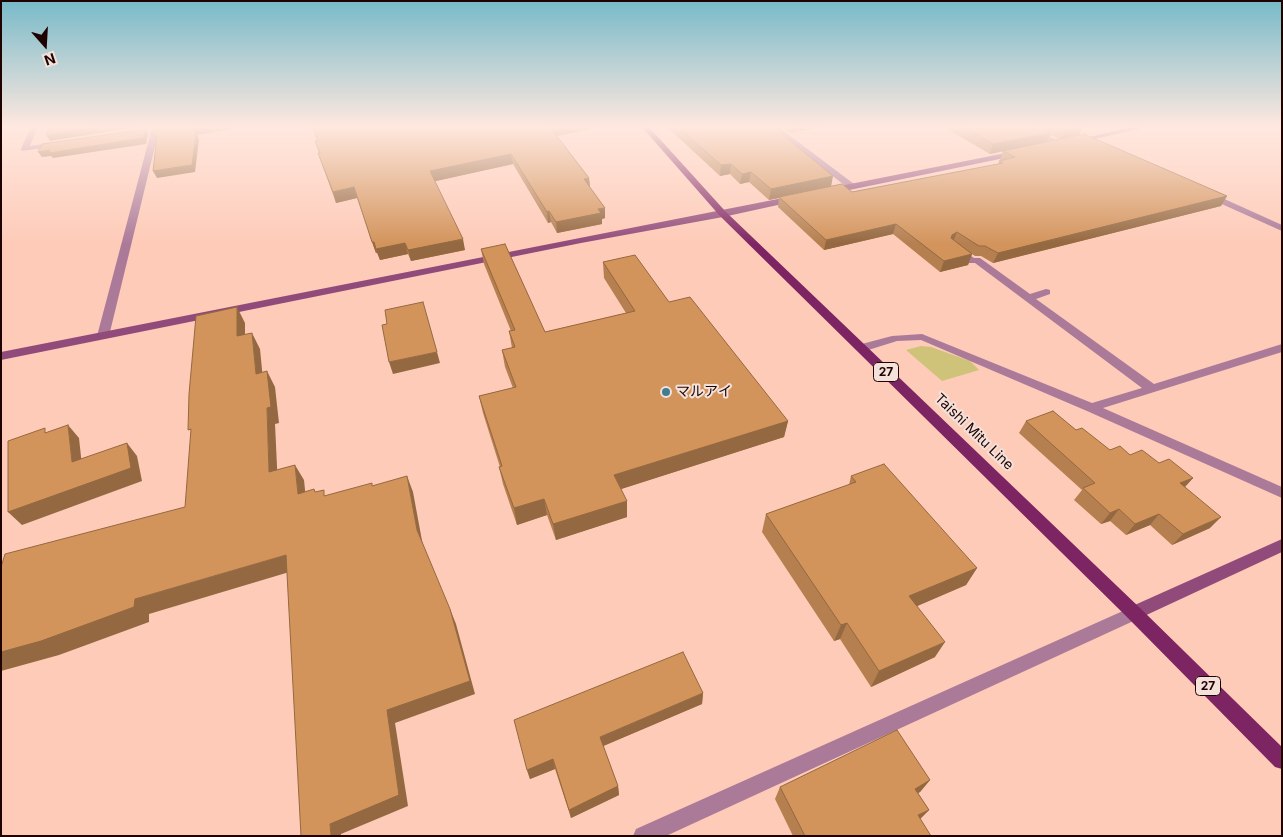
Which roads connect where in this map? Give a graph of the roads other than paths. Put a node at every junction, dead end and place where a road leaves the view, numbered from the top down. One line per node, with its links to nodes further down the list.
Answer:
1 (145, 165): 14 (street)
2 (679, 165): 9 (main road, Taishi Mitu Line / 27)
3 (823, 165): 5 (street)
4 (958, 165): 5 (street)
5 (851, 186): 6 (street)
6 (823, 192)
7 (1201, 192): 10 (street)
8 (805, 196): 9 (street)
9 (723, 214): 14 (street); 15 (main road, Taishi Mitu Line / 27)
10 (1282, 228)
11 (954, 247): 13 (street)
12 (1046, 292): 13 (street)
13 (1029, 298): 18 (street)
14 (103, 336): 17 (street)
15 (862, 348): 19 (street); 22 (main road, Taishi Mitu Line / 27)
16 (1282, 348): 18 (street)
17 (1, 356)
18 (1152, 389): 19 (street)
19 (1091, 408): 20 (street)
20 (1282, 494)
21 (1282, 545): 22 (street)
22 (1134, 613): 23 (main road, Taishi Mitu Line / 27); 24 (street)
23 (1282, 760)
24 (643, 836)

